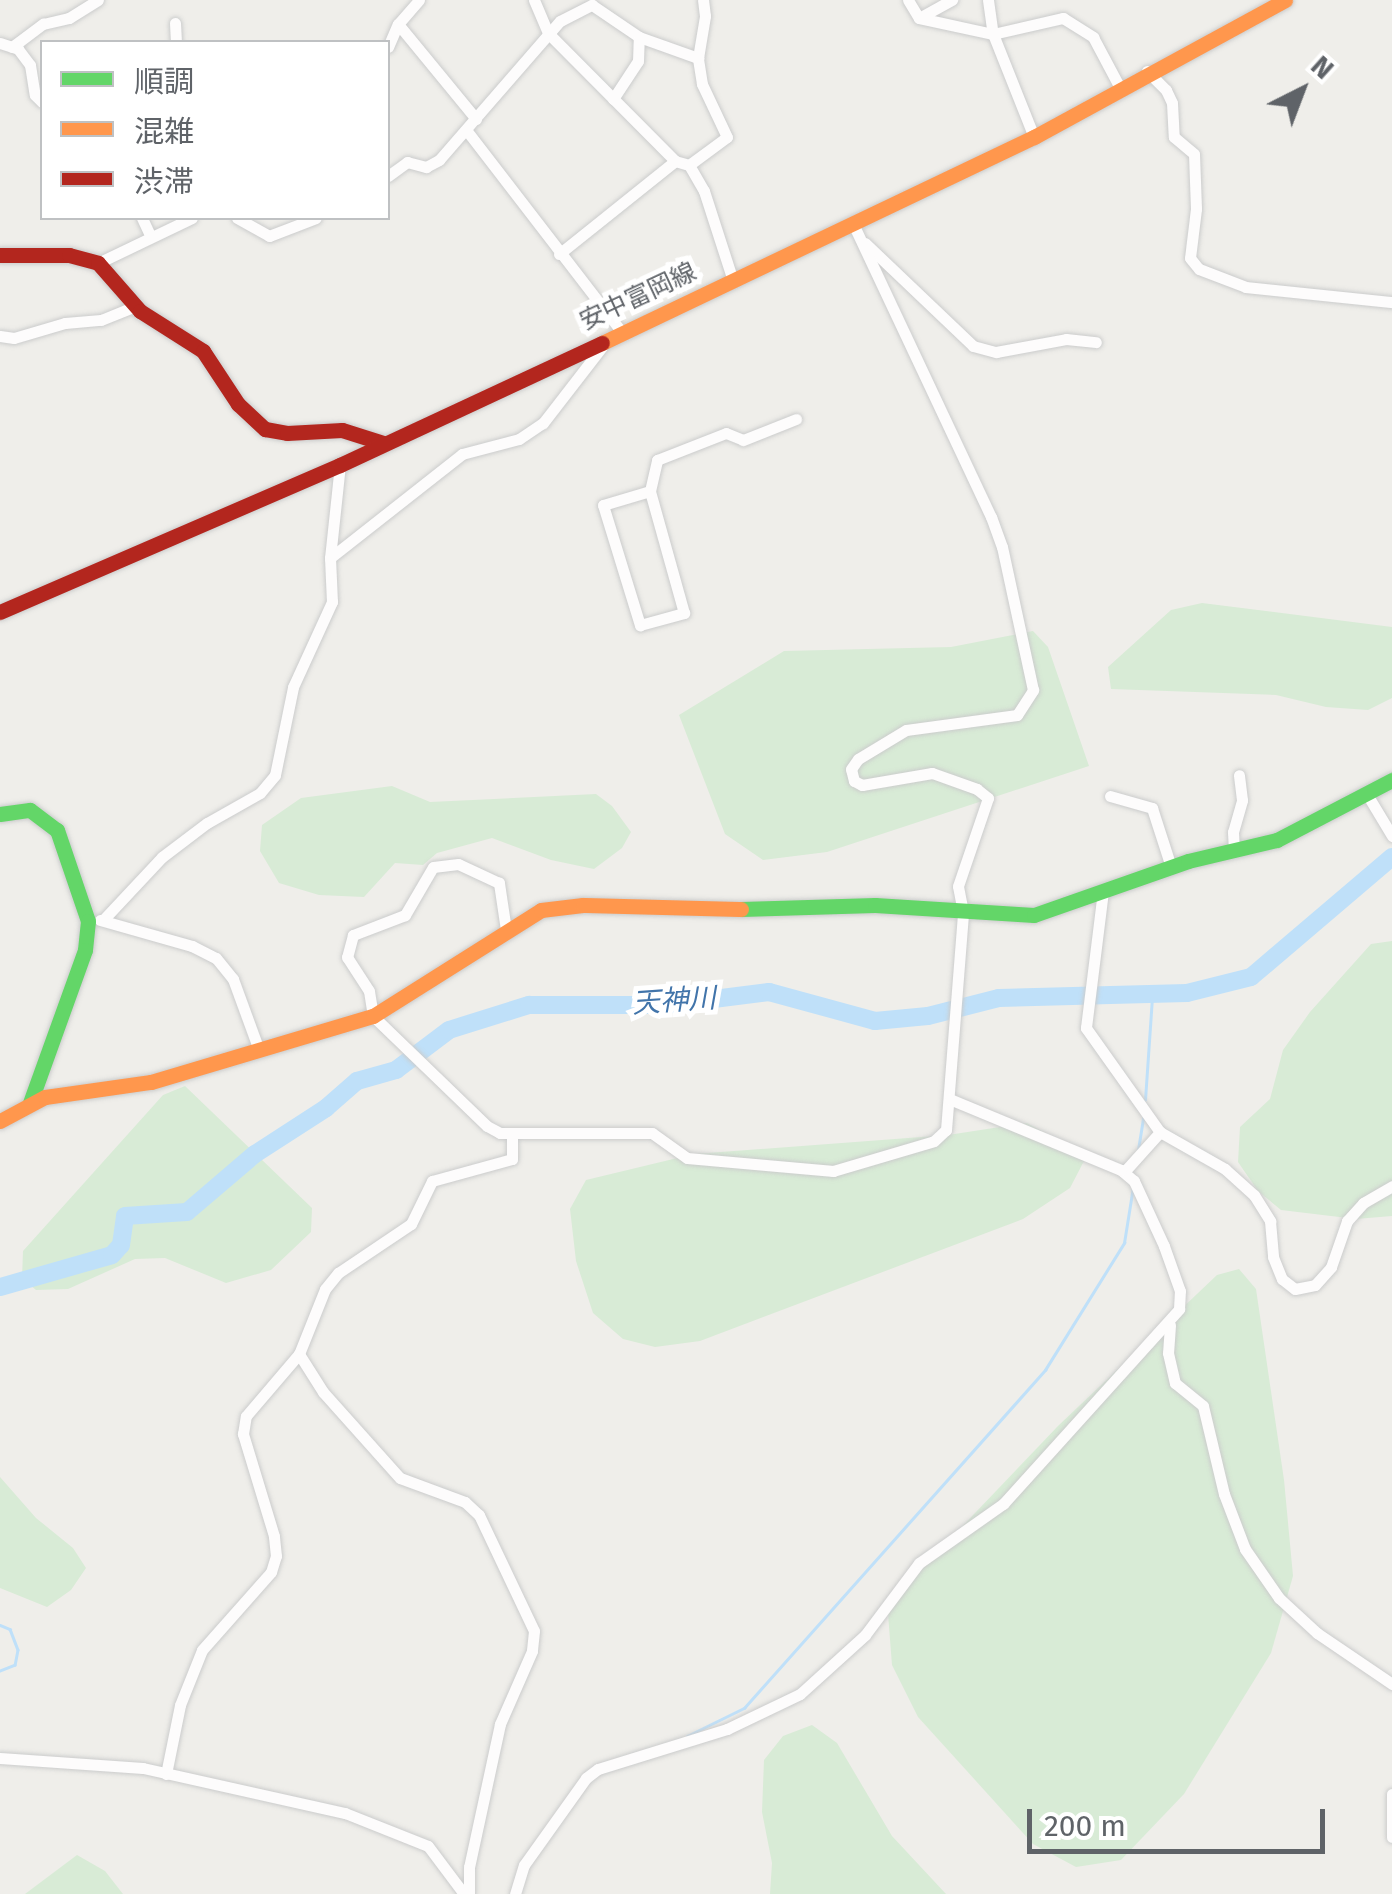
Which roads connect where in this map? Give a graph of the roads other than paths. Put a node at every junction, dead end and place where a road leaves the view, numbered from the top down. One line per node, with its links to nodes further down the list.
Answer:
1 (98, 0): 17 (street)
2 (419, 0): 11 (street)
3 (534, 0): 12 (street)
4 (703, 0): 18 (street)
5 (908, 0): 9 (street)
6 (952, 0): 9 (street)
7 (988, 0): 13 (street)
8 (1285, 0): 19 (main road, 安中富岡線)
9 (919, 18): 13 (street)
10 (175, 23): 15 (street)
11 (398, 24): 16 (street); 23 (street)
12 (548, 33): 14 (street); 21 (street); 23 (street)
13 (993, 34): 20 (street); 25 (street)
14 (639, 37): 18 (street); 21 (street)
15 (176, 40)
16 (390, 42)
17 (6, 45): 22 (street)
18 (698, 58): 26 (street)
19 (1147, 72): 20 (main road, 安中富岡線); 38 (street)
20 (1120, 86): 25 (main road, 安中富岡線)
21 (614, 99): 26 (street)
22 (40, 100)
23 (476, 119): 24 (street)
24 (467, 131): 27 (street); 34 (street)
25 (1034, 137): 32 (main road, 安中富岡線)
26 (682, 163): 34 (street); 37 (street)
27 (390, 175)
28 (143, 220): 33 (street)
29 (187, 220): 33 (street)
30 (312, 220): 31 (street)
31 (251, 221)
32 (858, 233): 37 (main road, 安中富岡線); 42 (street); 58 (street)
33 (150, 236): 36 (street)
34 (559, 254): 40 (street)
35 (0, 255): 36 (main road)
36 (98, 263): 39 (main road)
37 (732, 281): 40 (main road, 安中富岡線)
38 (1392, 302)
39 (135, 306): 41 (street); 44 (main road)
40 (616, 335): 44 (main road, 安中富岡線); 47 (street)
41 (2, 340)
42 (1096, 342)
43 (796, 419): 46 (street)
44 (383, 443): 45 (main road, 安中富岡線)
45 (340, 464): 47 (street); 48 (main road, 安中富岡線)
46 (650, 491): 46 (street)
47 (330, 558): 59 (street)
48 (0, 612)
49 (1239, 775): 55 (street)
50 (1392, 780): 52 (main road)
51 (1110, 796): 56 (street)
52 (1368, 796): 54 (street); 55 (main road)
53 (0, 814): 59 (main road)
54 (1390, 834)
55 (1234, 851): 56 (main road)
56 (1170, 867): 57 (main road)
57 (1104, 890): 58 (main road); 66 (street)
58 (963, 912): 60 (main road); 63 (street)
59 (96, 921): 62 (street); 64 (main road)
60 (506, 930): 61 (main road); 61 (street)
61 (373, 1016): 62 (main road); 67 (street)
62 (259, 1050): 64 (main road)
63 (950, 1099): 67 (street); 68 (street)
64 (30, 1102): 65 (main road)
65 (0, 1121)
66 (1160, 1132): 68 (street); 69 (street)
67 (512, 1136): 71 (street)
68 (1124, 1172): 70 (street)
69 (1392, 1186)
70 (1171, 1320): 72 (street); 78 (street)
71 (298, 1354): 74 (street); 77 (street)
72 (1392, 1684)
73 (0, 1758): 74 (street)
74 (166, 1774): 77 (street)
75 (1392, 1794): 76 (street)
76 (1392, 1837)
77 (467, 1894)
78 (515, 1894)

